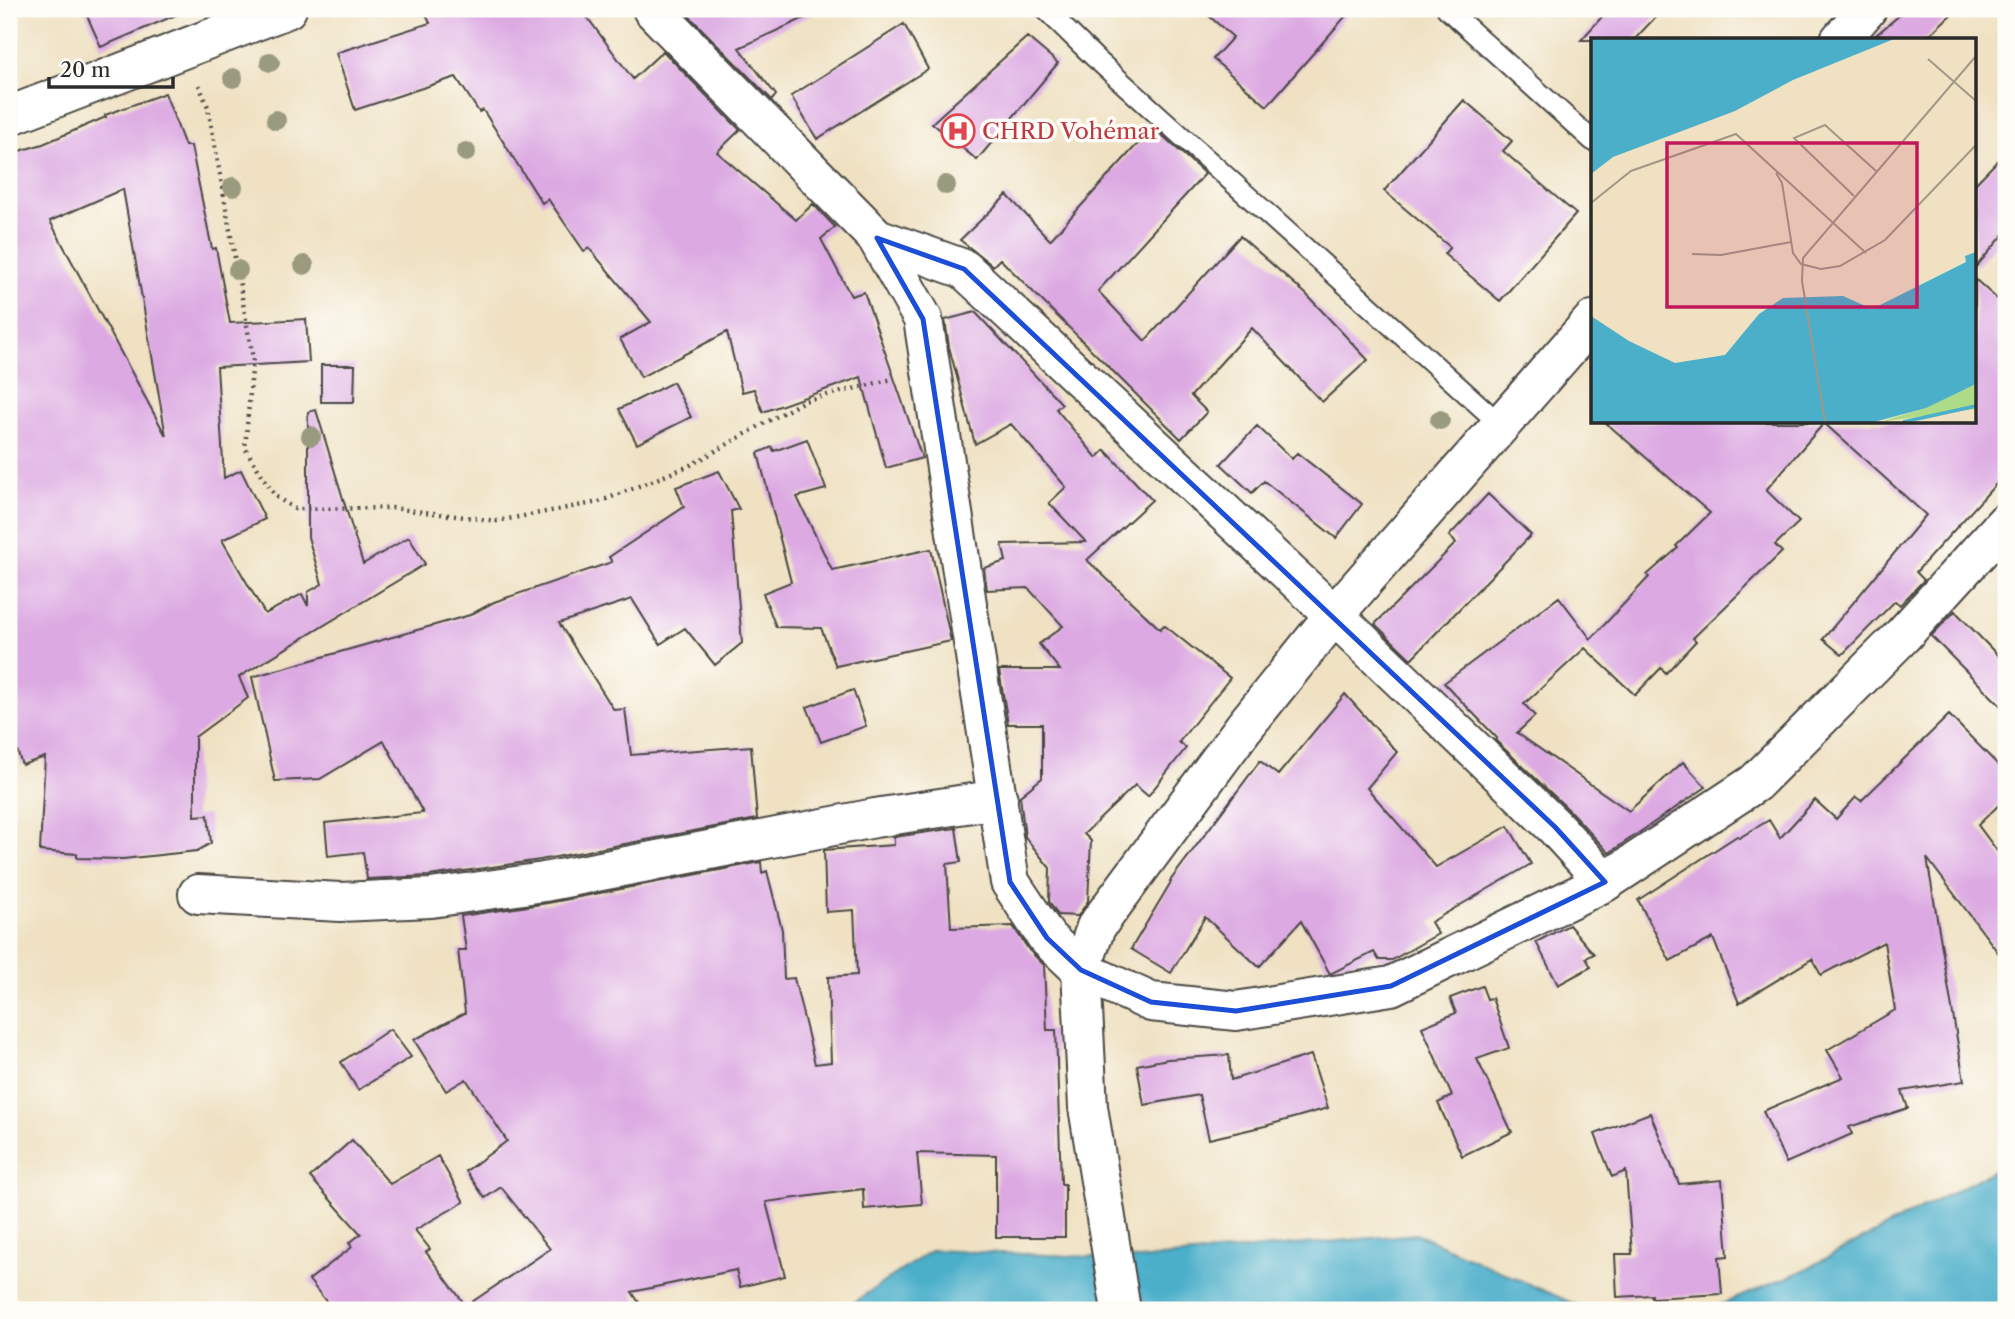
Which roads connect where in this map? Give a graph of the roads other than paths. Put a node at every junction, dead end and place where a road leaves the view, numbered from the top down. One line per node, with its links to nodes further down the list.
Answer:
1 (287, 9): 7 (street)
2 (652, 9): 9 (street)
3 (1045, 9): 11 (lane)
4 (1447, 9): 8 (lane)
5 (1867, 9): 6 (street)
6 (1842, 38)
7 (9, 116)
8 (1591, 139)
9 (877, 238): 13 (street); 14 (street)
10 (1591, 322): 11 (street)
11 (1501, 425): 13 (street)
12 (2006, 522): 15 (street)
13 (1334, 615): 15 (street); 17 (street)
14 (998, 799): 16 (street); 17 (street)
15 (1605, 882): 17 (street)
16 (198, 894)
17 (1081, 970): 18 (street)
18 (1121, 1310)

